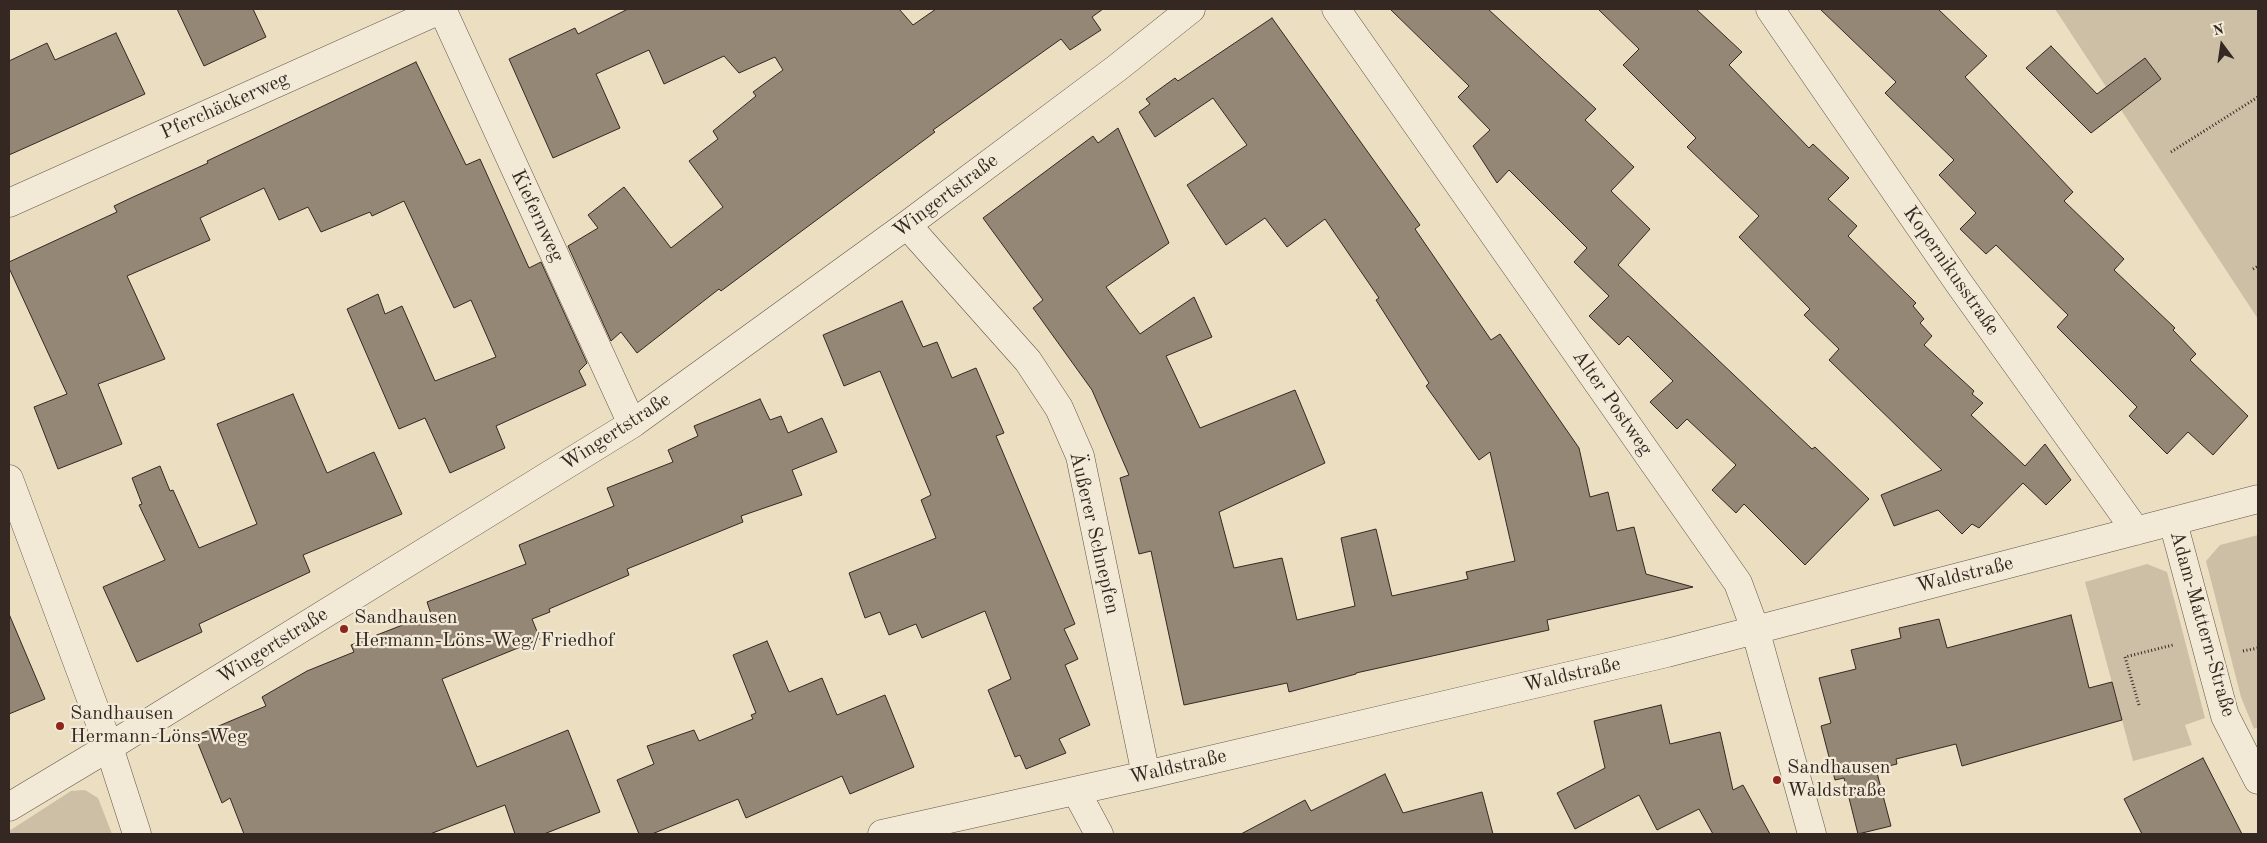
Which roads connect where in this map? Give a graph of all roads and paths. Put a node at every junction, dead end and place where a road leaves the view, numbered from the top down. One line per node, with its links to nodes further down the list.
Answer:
1 (442, 9): 7 (street, Pferchäckerweg); 11 (street, Kiefernweg)
2 (1192, 9): 8 (street, Wingertstraße)
3 (1336, 9): 16 (street, Alter Postweg)
4 (1770, 9): 15 (street, Kopernikusstraße)
5 (2258, 97): 6 (path)
6 (2171, 152)
7 (9, 203)
8 (907, 225): 11 (street, Wingertstraße); 20 (street, Äußerer Schnepfen)
9 (2258, 266): 10 (path)
10 (2252, 269)
11 (632, 424): 19 (street, Wingertstraße)
12 (9, 479): 19 (street)
13 (2258, 499): 14 (street, Waldstraße)
14 (2173, 522): 15 (street, Waldstraße); 17 (street, Adam-Mattern-Straße)
15 (2136, 531): 16 (street, Waldstraße)
16 (1755, 629): 20 (street, Waldstraße); 27 (street, Alter Postweg)
17 (2204, 637): 18 (path); 21 (street, Adam-Mattern-Straße)
18 (2139, 705)
19 (109, 748): 23 (street, Wingertstraße); 24 (street)
20 (1146, 775): 22 (street, Waldstraße)
21 (2258, 780)
22 (1076, 791): 25 (street, Waldstraße); 26 (street)
23 (9, 807)
24 (137, 834)
25 (882, 834)
26 (1099, 834)
27 (1812, 834)

